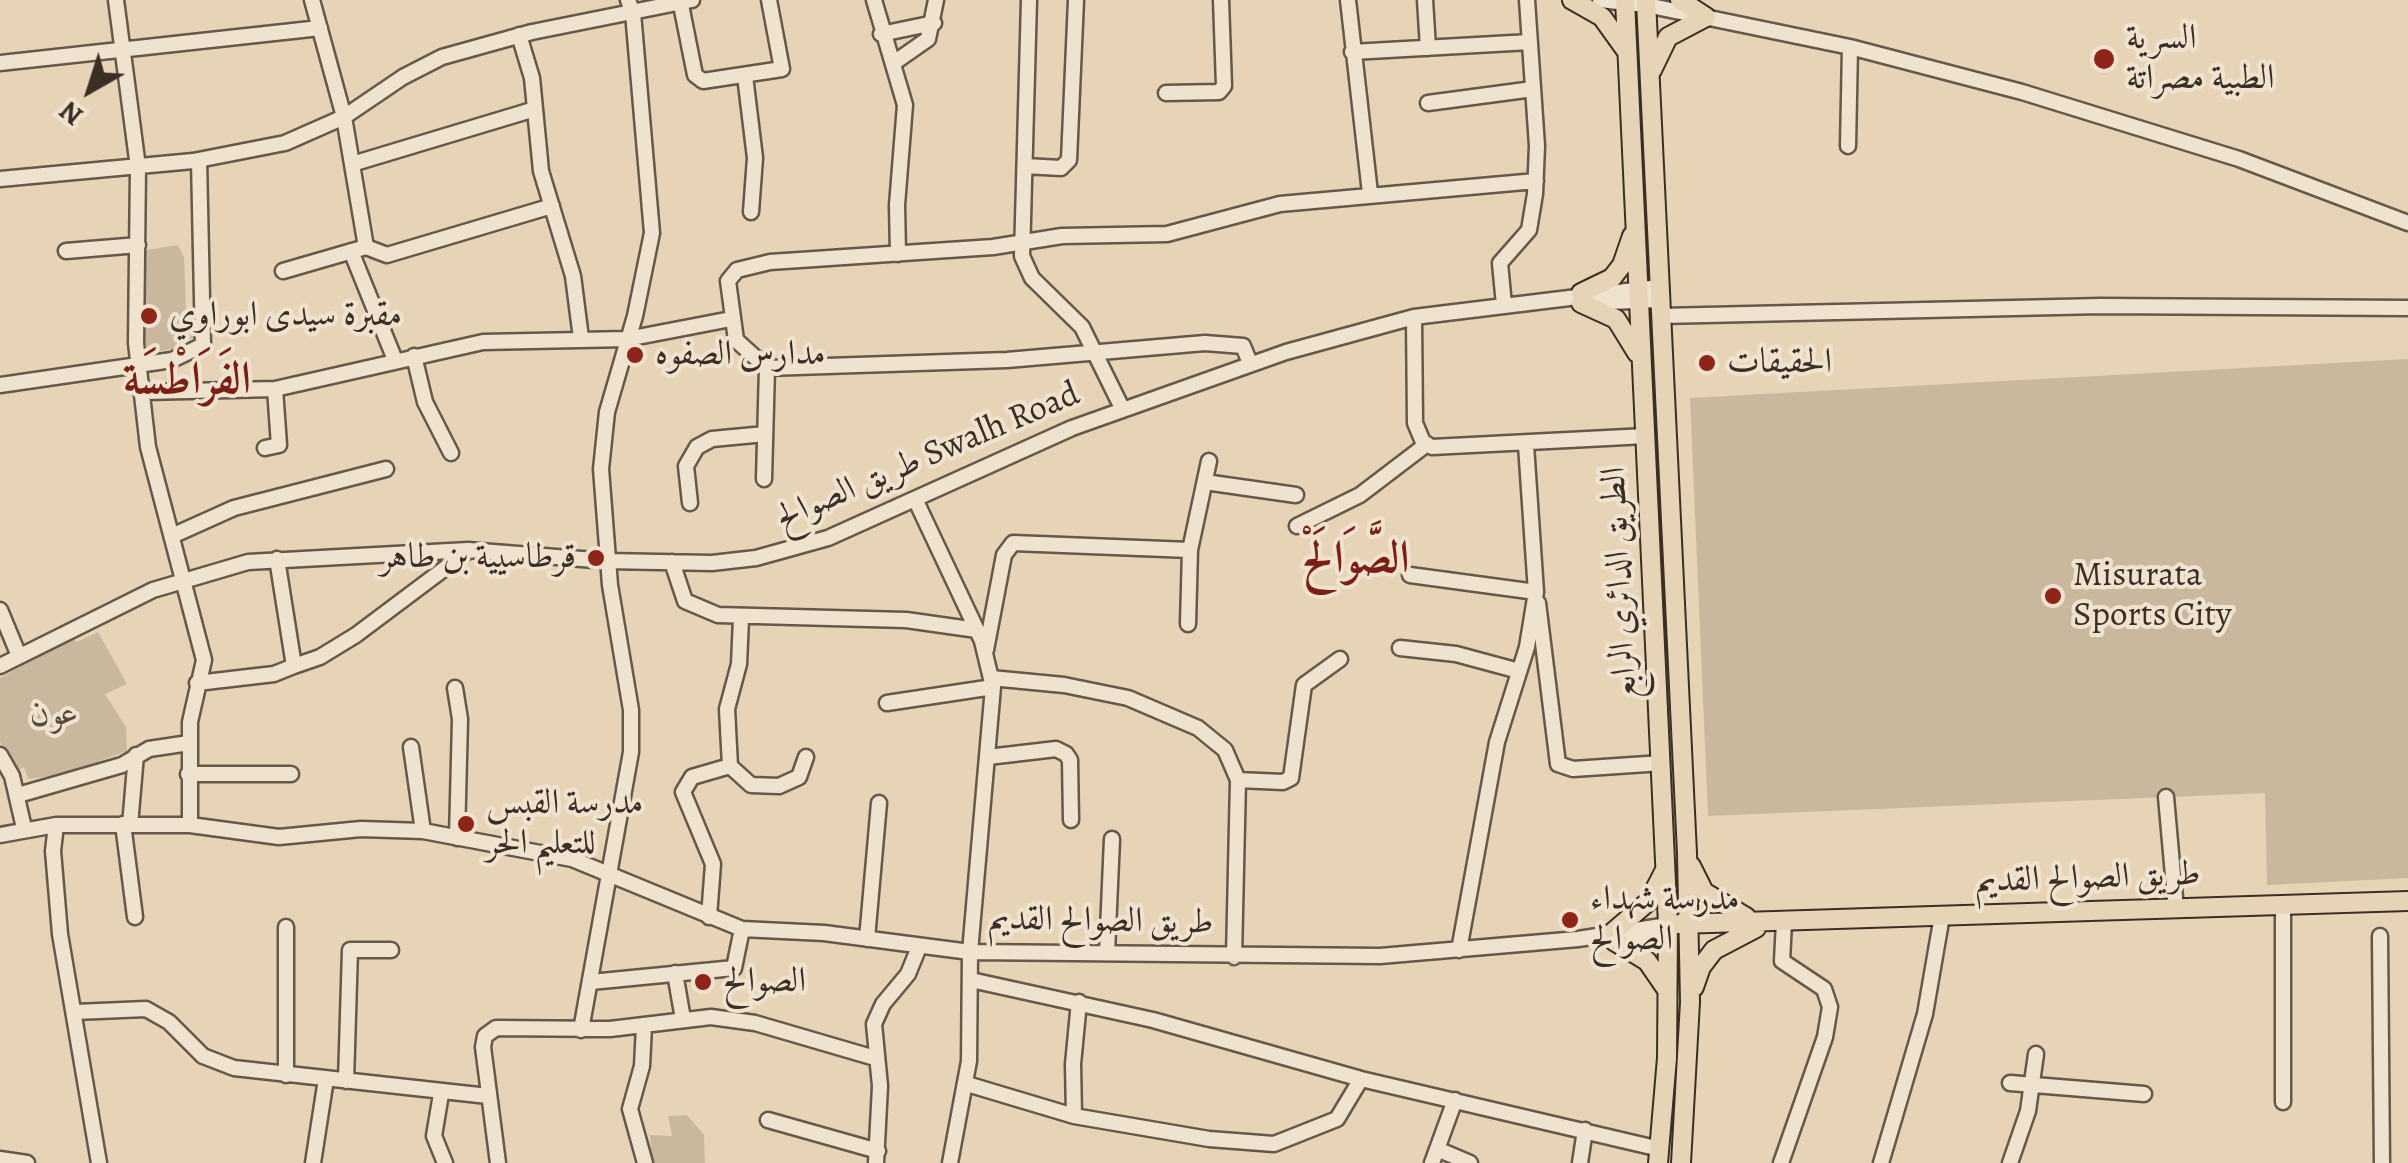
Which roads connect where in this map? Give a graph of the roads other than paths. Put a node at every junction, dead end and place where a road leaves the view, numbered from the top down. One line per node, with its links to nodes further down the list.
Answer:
1 (116, 0): 27 (street)
2 (312, 0): 21 (street)
3 (769, 0): 32 (street)
4 (874, 0): 22 (street)
5 (936, 0): 20 (street)
6 (1029, 0): 42 (street)
7 (1076, 0): 42 (street)
8 (1222, 0): 35 (street)
9 (1348, 0): 28 (street)
10 (1425, 0): 26 (street)
11 (1527, 0): 24 (street)
12 (1572, 0): 31 (main road)
13 (1600, 0): 16 (street)
14 (1680, 0): 19 (main road)
15 (684, 1): 18 (street); 32 (street)
16 (1625, 1): 17 (street); 31 (main road, الطريق الدائري الرابع)
17 (1646, 2): 19 (street); 33 (main road, الطريق الدائري الرابع)
18 (630, 6): 23 (street); 64 (street)
19 (1706, 17): 25 (street); 33 (main road)
20 (934, 23): 22 (street); 29 (street)
21 (320, 28): 27 (street); 38 (street)
22 (881, 34): 29 (street)
23 (519, 36): 37 (street); 38 (street)
24 (1530, 42): 26 (street); 34 (street)
25 (1850, 46): 39 (street); 50 (street)
26 (1428, 48): 28 (street)
27 (123, 52): 30 (street); 43 (street)
28 (1352, 52): 46 (street)
29 (895, 62): 55 (street)
30 (0, 63)
31 (1631, 68): 47 (main road, الطريق الدائري الرابع)
32 (746, 76): 49 (street)
33 (1650, 76): 58 (main road, الطريق الدائري الرابع)
34 (1533, 90): 36 (street); 45 (street)
35 (1166, 93)
36 (1428, 103)
37 (536, 109): 41 (street); 48 (street)
38 (344, 118): 40 (street); 41 (street)
39 (1848, 146)
40 (200, 160): 43 (street); 69 (street)
41 (352, 164): 53 (street)
42 (1025, 166): 51 (street)
43 (138, 167): 44 (street); 52 (street)
44 (0, 179)
45 (1536, 181): 46 (street); 59 (street)
46 (1370, 192): 51 (street)
47 (1636, 201): 57 (main road); 58 (main road, الطريق الدائري الرابع)
48 (552, 206): 53 (street); 63 (street)
49 (751, 212)
50 (2408, 223)
51 (1020, 243): 55 (street); 65 (street)
52 (138, 245): 54 (street); 69 (street)
53 (358, 249): 56 (street); 67 (street)
54 (66, 251)
55 (898, 254): 62 (street)
56 (283, 271)
57 (1581, 298): 58 (street, طريق الصوالح Swalh Road); 59 (street, طريق الصوالح Swalh Road); 71 (main road)
58 (1652, 299): 60 (street, طريق الصوالح Swalh Road); 71 (main road, الطريق الدائري الرابع); 137 (main road, الطريق الدائري الرابع)
59 (1504, 305): 61 (street, طريق الصوالح Swalh Road)
60 (2408, 308)
61 (1414, 317): 68 (street, طريق الصوالح Swalh Road); 78 (street)
62 (731, 319): 64 (street); 70 (street)
63 (581, 338): 64 (street); 66 (street)
64 (626, 339): 94 (street)
65 (1095, 350): 68 (street); 70 (street); 75 (street)
66 (414, 356): 67 (street); 81 (street)
67 (395, 360): 73 (street)
68 (1250, 363): 75 (street, طريق الصوالح Swalh Road)
69 (139, 364): 72 (street); 74 (street)
70 (767, 368): 76 (street)
71 (1642, 369): 77 (main road, الطريق الدائري الرابع)
72 (0, 385)
73 (275, 389): 74 (street); 80 (street)
74 (144, 392): 90 (street)
75 (1122, 408): 87 (street, طريق الصوالح Swalh Road)
76 (765, 434): 84 (street); 88 (street)
77 (1646, 436): 79 (street); 120 (main road, الطريق الدائري الرابع)
78 (1427, 444): 79 (street); 89 (street)
79 (1526, 444): 98 (street)
80 (265, 448)
81 (451, 453)
82 (1209, 461): 85 (street)
83 (386, 469): 90 (street)
84 (764, 479)
85 (1205, 482): 86 (street); 92 (street)
86 (1296, 495)
87 (916, 500): 95 (street, طريق الصوالح Swalh Road); 102 (street, طريق الصوالح القديم)
88 (690, 503)
89 (1297, 526)
90 (174, 535): 97 (street)
91 (468, 550): 93 (street, طريق الصوالح Swalh Road); 94 (street, طريق الصوالح Swalh Road); 108 (street)
92 (1190, 550): 101 (street); 104 (street)
93 (278, 559): 97 (street, طريق الصوالح Swalh Road); 108 (street)
94 (608, 561): 95 (street, طريق الصوالح Swalh Road); 139 (street)
95 (672, 562): 100 (street)
96 (1410, 575): 98 (street)
97 (184, 578): 105 (street, طريق الصوالح Swalh Road); 111 (street)
98 (1536, 592): 109 (street); 120 (street)
99 (0, 610): 105 (street)
100 (741, 618): 102 (street); 121 (street)
101 (1188, 624)
102 (978, 630): 104 (street, طريق الصوالح القديم)
103 (1400, 648): 109 (street)
104 (986, 650): 110 (street, طريق الصوالح القديم)
105 (18, 656): 107 (street, طريق الصوالح Swalh Road)
106 (1340, 660): 124 (street)
107 (0, 666)
108 (294, 666): 111 (street)
109 (1520, 670): 156 (street)
110 (992, 682): 113 (street); 119 (street, طريق الصوالح القديم); 124 (street)
111 (197, 684): 114 (street)
112 (455, 688): 135 (street)
113 (887, 703)
114 (188, 743): 117 (street); 122 (street)
115 (412, 747): 133 (street)
116 (0, 755): 125 (street)
117 (136, 755): 125 (street); 129 (street)
118 (806, 756): 121 (street)
119 (988, 757): 128 (street); 157 (street, طريق الصوالح القديم)
120 (1662, 763): 138 (main road, الطريق الدائري الرابع)
121 (730, 766): 145 (street)
122 (188, 774): 123 (street); 131 (street)
123 (291, 774)
124 (1238, 780): 159 (street)
125 (18, 795): 132 (street)
126 (2166, 797): 142 (street)
127 (879, 804): 153 (street)
128 (1071, 820)
129 (127, 824): 130 (street); 131 (street); 144 (street)
130 (56, 825): 132 (street); 166 (street)
131 (190, 825): 133 (street)
132 (24, 828): 134 (street)
133 (423, 832): 135 (street)
134 (0, 835)
135 (458, 838): 139 (street)
136 (1112, 839): 158 (street)
137 (1686, 854): 146 (main road); 149 (main road, الطريق الدائري الرابع)
138 (1666, 867): 150 (main road, الطريق الدائري الرابع); 151 (main road)
139 (608, 872): 145 (street); 162 (street)
140 (2408, 900): 141 (main road, طريق الصوالح القديم)
141 (2283, 904): 142 (main road, طريق الصوالح القديم); 183 (street)
142 (2176, 909): 143 (main road, طريق الصوالح القديم)
143 (1942, 916): 146 (main road, طريق الصوالح القديم); 202 (street)
144 (135, 917)
145 (710, 917): 148 (street)
146 (1766, 923): 149 (main road, طريق الصوالح القديم); 165 (main road); 201 (street)
147 (286, 927): 172 (street)
148 (742, 929): 153 (street); 160 (street)
149 (1689, 930): 150 (main road, طريق الصوالح القديم); 165 (main road, الطريق الدائري الرابع)
150 (1668, 932): 151 (street, طريق الصوالح القديم); 163 (main road, الطريق الدائري الرابع)
151 (1613, 936): 156 (street, طريق الصوالح القديم); 163 (main road)
152 (2380, 936): 204 (street)
153 (867, 939): 154 (street)
154 (919, 947): 157 (street); 171 (street)
155 (391, 950): 175 (street)
156 (1459, 950): 159 (street, طريق الصوالح القديم)
157 (970, 952): 158 (street, طريق الصوالح القديم); 161 (street)
158 (1107, 953): 159 (street, طريق الصوالح القديم)
159 (1234, 957)
160 (676, 973): 162 (street); 167 (street)
161 (971, 980): 164 (street); 177 (street)
162 (590, 982): 169 (street)
163 (1668, 992): 188 (main road, الطريق الدائري الرابع)
164 (1079, 1002): 174 (street); 184 (street)
165 (1690, 1002): 200 (main road, الطريق الدائري الرابع)
166 (75, 1012): 172 (street); 192 (street)
167 (683, 1019): 168 (street); 171 (street)
168 (644, 1026): 169 (street); 196 (street)
169 (581, 1030): 181 (street)
170 (2036, 1054): 178 (street)
171 (875, 1058): 189 (street)
172 (286, 1075): 173 (street)
173 (326, 1079): 175 (street); 193 (street)
174 (1360, 1079): 182 (street); 184 (street)
175 (346, 1080): 179 (street)
176 (2010, 1082): 178 (street)
177 (966, 1084): 184 (street); 197 (street)
178 (2033, 1086): 180 (street); 203 (street)
179 (441, 1094): 181 (street); 194 (street)
180 (2144, 1094)
181 (488, 1096): 195 (street)
182 (1454, 1100): 186 (street); 187 (street)
183 (2283, 1102)
184 (1074, 1116)
185 (768, 1120): 189 (street)
186 (1585, 1130): 188 (street); 199 (street)
187 (1434, 1156): 198 (street)
188 (1659, 1156)
189 (877, 1157)
190 (0, 1159): 191 (street)
191 (27, 1163)
192 (100, 1163)
193 (313, 1163)
194 (445, 1163)
195 (498, 1163)
196 (645, 1163)
197 (950, 1163)
198 (1470, 1163)
199 (1580, 1163)
200 (1680, 1163)
201 (1781, 1163)
202 (1880, 1163)
203 (2010, 1163)
204 (2382, 1163)

